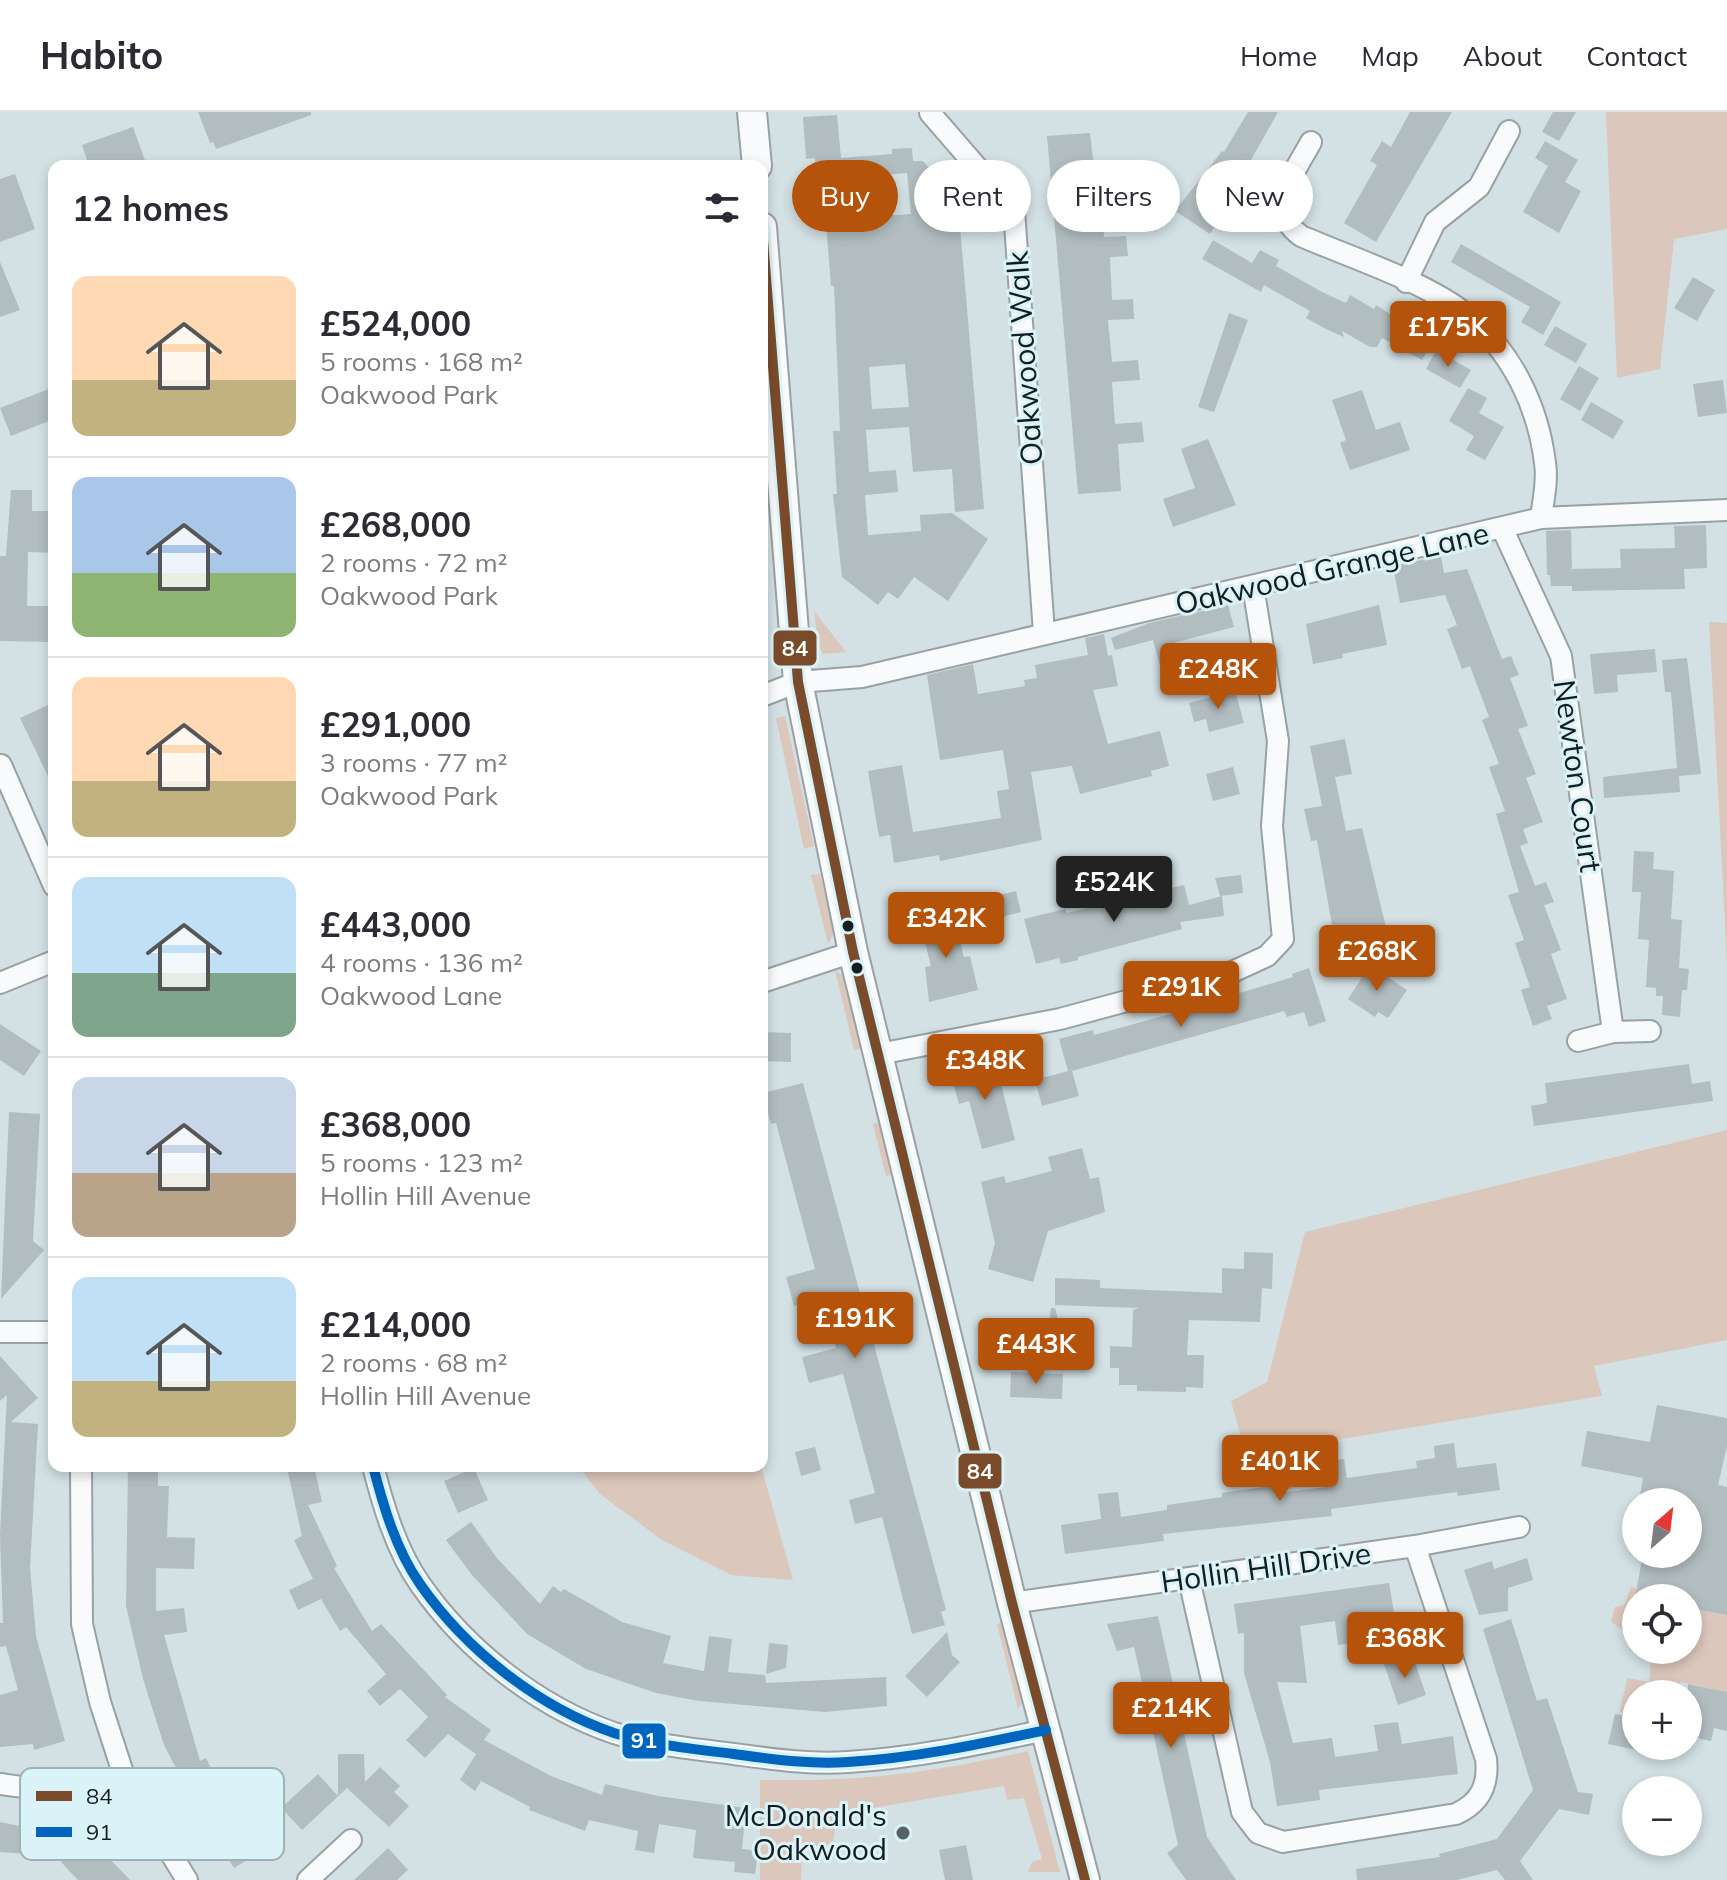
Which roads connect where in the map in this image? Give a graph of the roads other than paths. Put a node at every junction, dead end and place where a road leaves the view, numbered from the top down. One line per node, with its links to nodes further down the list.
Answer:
1 (752, 112): 5 (street)
2 (930, 113): 12 (street, Oakwood Walk)
3 (1509, 131): 6 (street)
4 (1311, 142): 6 (street)
5 (756, 160)
6 (1406, 282): 9 (street)
7 (768, 330): 13 (street)
8 (1727, 510): 9 (street, Oakwood Grange Lane)
9 (1541, 518): 10 (street, Oakwood Grange Lane)
10 (1503, 530): 11 (street, Oakwood Grange Lane); 22 (street, Newton Court)
11 (1253, 586): 12 (street, Oakwood Grange Lane); 24 (street)
12 (1044, 633): 13 (street, Oakwood Grange Lane)
13 (798, 682): 14 (street, Oakwood Grange Lane); 17 (street)
14 (768, 694)
15 (1, 765): 16 (street)
16 (48, 872)
17 (853, 952): 19 (street); 24 (street)
18 (48, 963): 20 (street)
19 (768, 980)
20 (0, 983)
21 (1650, 1031): 22 (street)
22 (1613, 1032): 23 (street)
23 (1578, 1041)
24 (879, 1054): 32 (street)
25 (0, 1332): 26 (street)
26 (48, 1332)
27 (81, 1472): 34 (street)
28 (375, 1472): 33 (street)
29 (1519, 1527): 30 (street, Hollin Hill Drive)
30 (1415, 1546): 31 (street, Hollin Hill Drive); 31 (street)
31 (1189, 1579): 32 (street, Hollin Hill Drive)
32 (1012, 1603): 33 (street)
33 (1046, 1730): 41 (street)
34 (121, 1768)
35 (0, 1784): 36 (street)
36 (20, 1786)
37 (351, 1840): 40 (street)
38 (175, 1860): 39 (street)
39 (187, 1880)
40 (308, 1880)
41 (1085, 1880)

